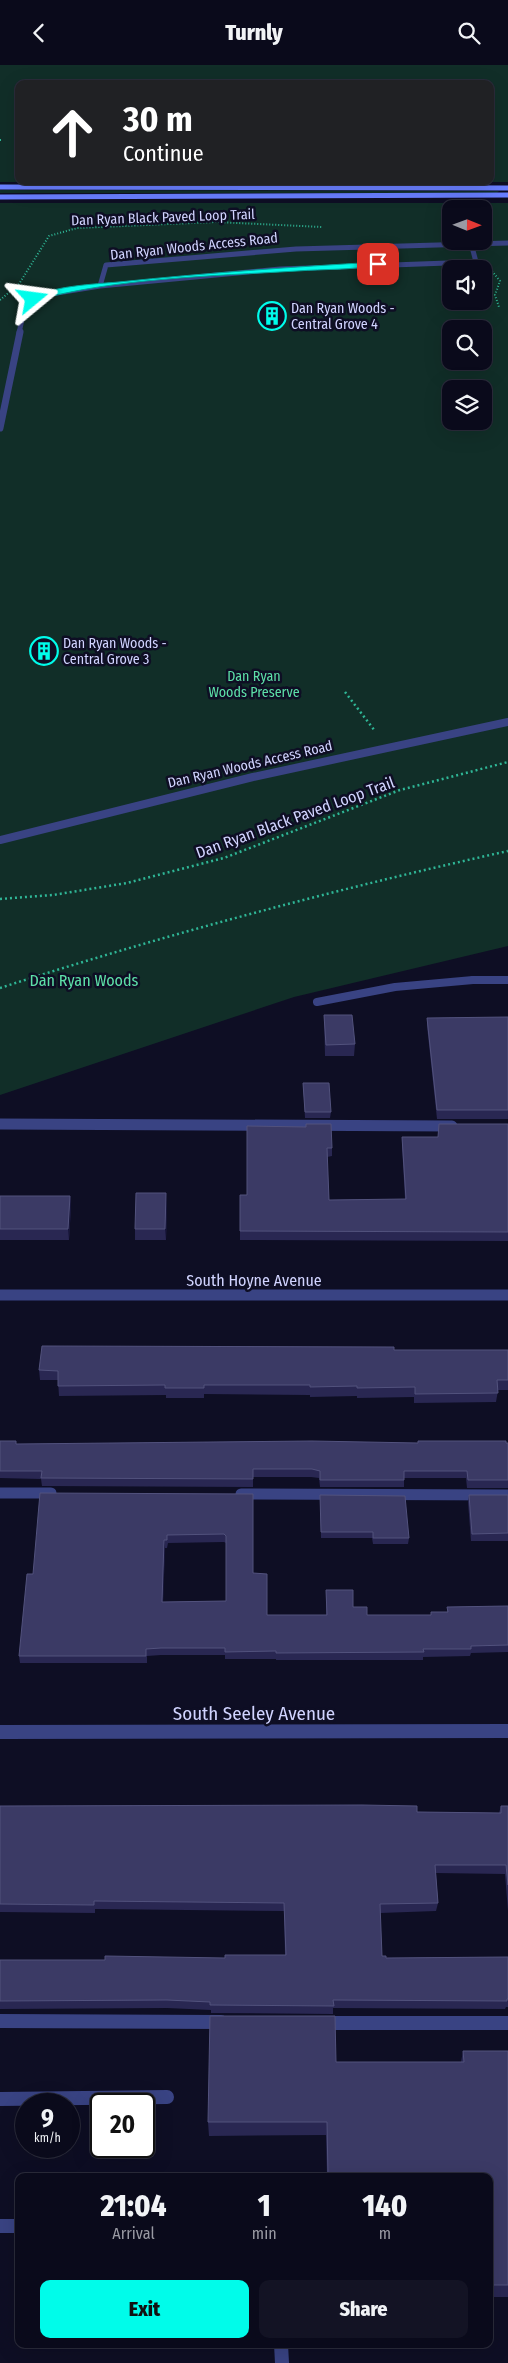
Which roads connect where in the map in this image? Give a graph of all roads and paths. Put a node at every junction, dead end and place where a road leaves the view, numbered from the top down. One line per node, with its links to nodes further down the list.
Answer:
1 (0, 187): 2 (main road)
2 (508, 188)
3 (508, 195): 4 (main road)
4 (0, 197)
5 (329, 228): 12 (path, Dan Ryan Black Paved Loop Trail)
6 (492, 243): 7 (street, Dan Ryan Woods Access Road)
7 (508, 243)
8 (442, 244): 11 (street, Dan Ryan Woods Access Road)
9 (442, 263): 11 (street)
10 (492, 272): 13 (path)
11 (100, 286): 14 (street)
12 (0, 300)
13 (498, 307)
14 (0, 428)
15 (345, 692): 17 (path)
16 (508, 722): 17 (street, Dan Ryan Woods Access Road)
17 (386, 745): 19 (street, Dan Ryan Woods Access Road)
18 (507, 763): 21 (path, Dan Ryan Black Paved Loop Trail)
19 (0, 840)
20 (508, 851): 23 (path)
21 (0, 899)
22 (508, 980): 24 (street)
23 (0, 988)
24 (317, 1001)
25 (0, 1125): 26 (street)
26 (458, 1126)
27 (0, 1295): 28 (street, South Hoyne Avenue)
28 (508, 1295)
29 (0, 1493): 30 (street)
30 (60, 1493)
31 (229, 1494): 32 (street)
32 (508, 1495)
33 (508, 1731): 34 (street, South Seeley Avenue)
34 (0, 1732)
35 (0, 2021): 36 (street)
36 (239, 2022)
37 (309, 2023): 38 (street)
38 (508, 2023)
39 (168, 2097): 40 (street)
40 (0, 2099)
41 (0, 2226): 42 (street)
42 (15, 2226)
43 (282, 2348): 44 (street)
44 (282, 2363)

